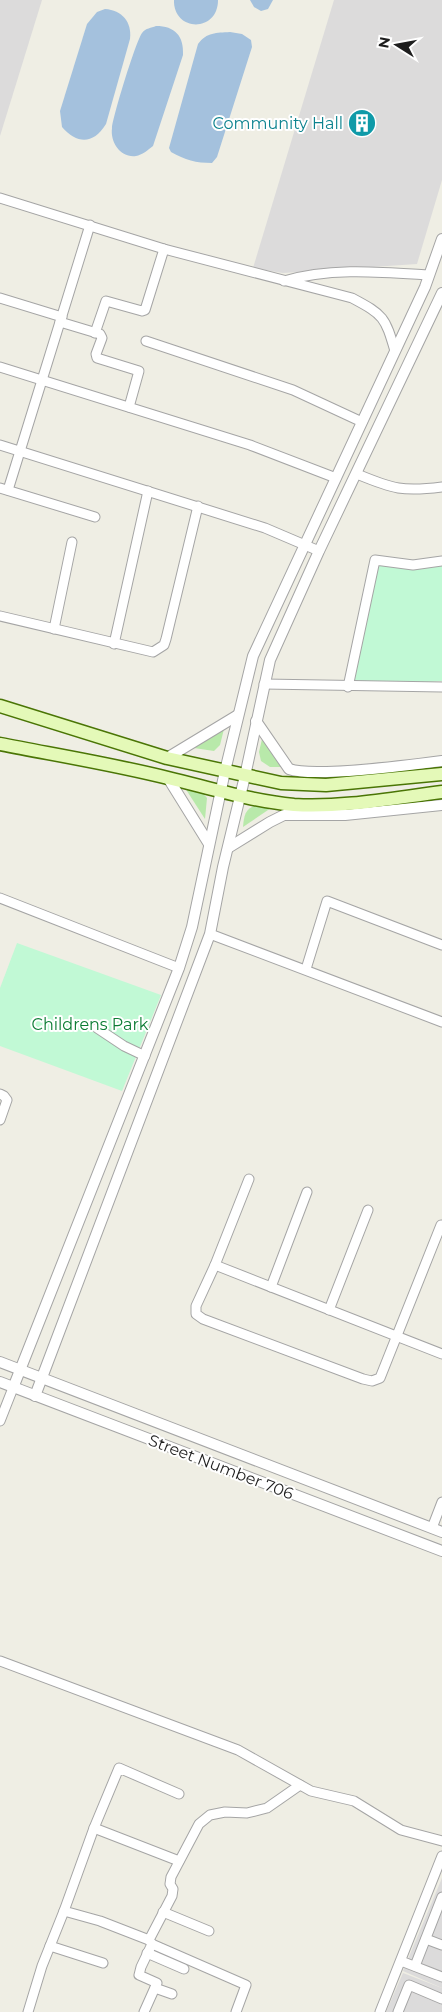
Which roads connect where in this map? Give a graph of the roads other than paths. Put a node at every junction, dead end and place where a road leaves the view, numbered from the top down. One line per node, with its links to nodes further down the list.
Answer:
1 (0, 198): 2 (street)
2 (90, 225): 4 (street); 10 (street)
3 (442, 239): 5 (street)
4 (164, 249): 6 (street); 11 (street)
5 (435, 270): 6 (street); 7 (street)
6 (284, 281): 13 (street)
7 (425, 287): 8 (street); 13 (street)
8 (442, 291): 20 (street)
9 (0, 298): 10 (street)
10 (61, 320): 11 (street); 15 (street)
11 (95, 333): 16 (street)
12 (146, 342): 17 (street)
13 (395, 351): 17 (street)
14 (0, 367): 15 (street)
15 (43, 380): 16 (street); 19 (street)
16 (129, 407): 21 (street)
17 (362, 422): 21 (street)
18 (0, 445): 19 (street)
19 (21, 451): 23 (street); 24 (street)
20 (357, 474): 22 (street); 29 (street)
21 (336, 478): 28 (street)
22 (442, 487)
23 (4, 489): 26 (street)
24 (148, 491): 25 (street); 33 (street)
25 (198, 506): 28 (street); 33 (street)
26 (95, 517)
27 (72, 542): 32 (street)
28 (304, 545): 29 (street); 38 (street)
29 (319, 551): 34 (street)
30 (442, 561): 35 (street)
31 (0, 616): 32 (street)
32 (54, 629): 33 (street)
33 (114, 644)
34 (264, 684): 35 (street); 39 (street)
35 (348, 687): 36 (street)
36 (442, 687)
37 (0, 706): 41 (main road)
38 (238, 715): 41 (street); 43 (street)
39 (256, 721): 42 (street); 45 (street)
40 (0, 744): 46 (main road)
41 (168, 758): 43 (main road)
42 (442, 761)
43 (225, 771): 45 (main road); 47 (street)
44 (442, 774): 45 (main road)
45 (245, 776): 49 (street)
46 (168, 778): 47 (main road); 51 (street)
47 (221, 791): 49 (main road); 51 (street)
48 (442, 792): 49 (main road)
49 (240, 797): 52 (street)
50 (442, 805): 52 (street)
51 (209, 844): 56 (street)
52 (228, 848): 54 (street)
53 (0, 898): 56 (street)
54 (210, 934): 57 (street); 74 (street)
55 (442, 945): 57 (street)
56 (179, 968): 60 (street)
57 (306, 969): 58 (street)
58 (442, 1022)
59 (97, 1028): 60 (street)
60 (145, 1056): 73 (street)
61 (0, 1094): 62 (street)
62 (0, 1120)
63 (249, 1179): 67 (street)
64 (307, 1192): 68 (street)
65 (368, 1210): 69 (street)
66 (441, 1225): 70 (street)
67 (215, 1265): 68 (street); 70 (street)
68 (271, 1287): 69 (street)
69 (329, 1310): 70 (street)
70 (397, 1337): 71 (street)
71 (442, 1354)
72 (0, 1362): 73 (street)
73 (21, 1370): 74 (street); 76 (street)
74 (41, 1379): 77 (street); 81 (street)
75 (0, 1382): 76 (street, Street Number 706)
76 (14, 1388): 77 (street, Street Number 706); 78 (street)
77 (34, 1396): 82 (street, Street Number 706)
78 (2, 1410): 79 (street)
79 (0, 1421)
80 (442, 1502): 81 (street)
81 (437, 1530)
82 (442, 1551)
83 (0, 1660): 84 (street)
84 (300, 1784): 87 (street); 89 (street)
85 (179, 1794): 86 (street)
86 (94, 1828): 89 (street); 91 (street)
87 (442, 1841)
88 (442, 1856): 99 (street)
89 (179, 1862): 92 (street)
90 (442, 1899): 94 (street)
91 (64, 1911): 95 (street); 97 (street)
92 (163, 1912): 93 (street); 95 (street)
93 (209, 1930)
94 (426, 1939): 96 (street); 101 (street)
95 (150, 1942): 98 (street); 109 (street)
96 (442, 1945)
97 (50, 1946): 100 (street); 107 (street)
98 (147, 1953): 102 (street); 104 (street)
99 (401, 1961): 101 (street); 110 (street)
100 (103, 1963)
101 (415, 1966): 103 (street)
102 (184, 1969)
103 (442, 1978)
104 (155, 1988): 105 (street); 108 (street)
105 (172, 1994)
106 (442, 1999): 111 (street)
107 (28, 2012)
108 (144, 2012)
109 (236, 2012)
110 (380, 2012)
111 (398, 2012)

